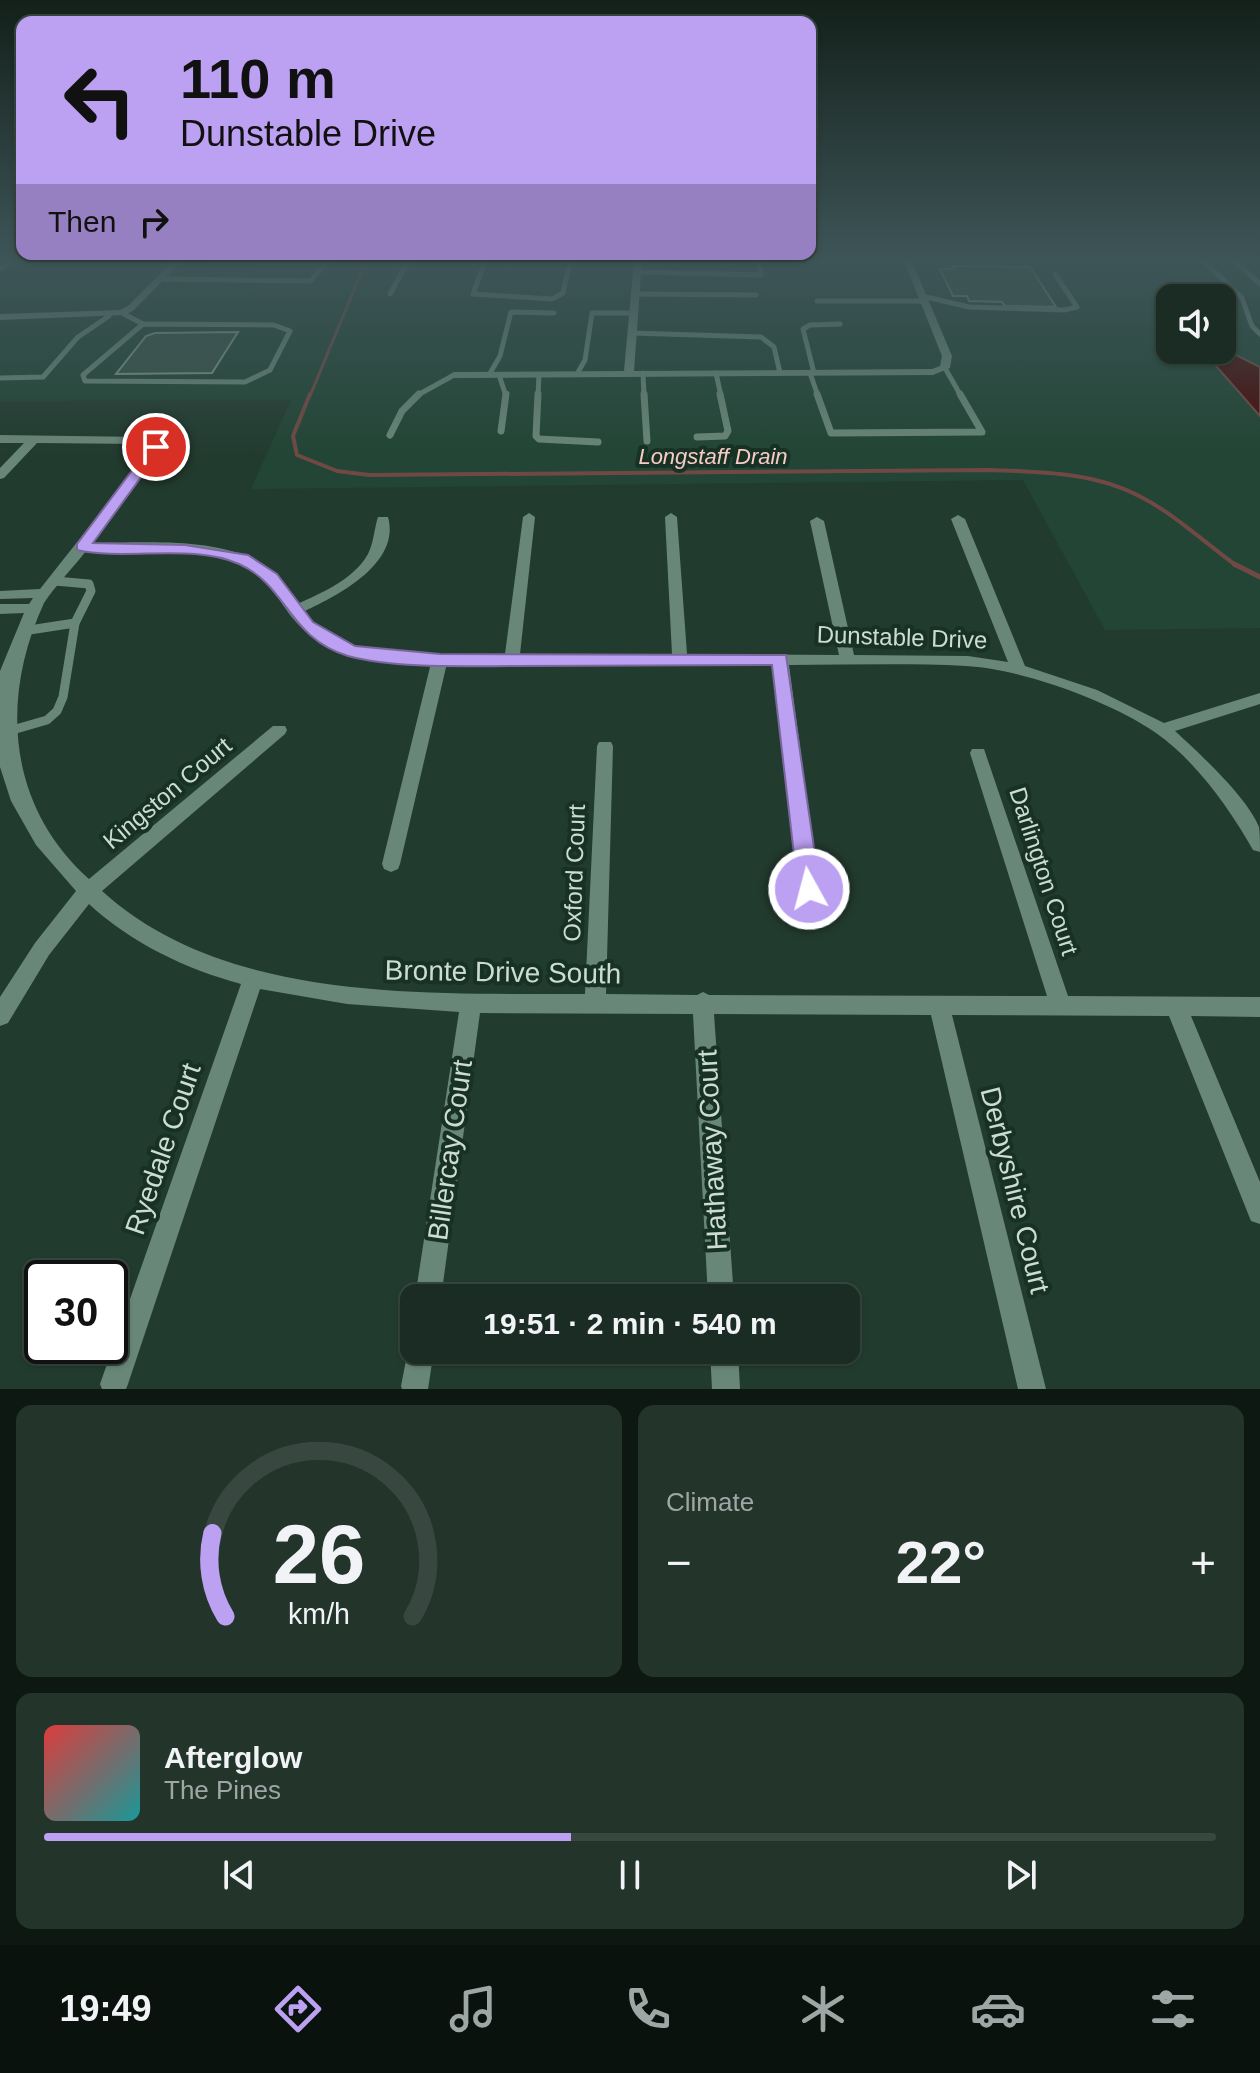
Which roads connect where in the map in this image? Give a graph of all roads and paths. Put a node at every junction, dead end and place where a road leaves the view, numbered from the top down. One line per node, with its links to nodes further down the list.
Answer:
1 (95, 326): 20 (lane)
2 (141, 326): 3 (lane)
3 (276, 326)
4 (508, 326): 19 (lane)
5 (590, 326): 17 (lane)
6 (633, 326): 9 (street)
7 (809, 326): 15 (lane)
8 (935, 326): 10 (street)
9 (632, 333): 11 (street); 14 (lane)
10 (945, 368): 15 (street); 15 (lane)
11 (629, 373): 12 (street); 17 (street)
12 (643, 373): 13 (street); 26 (lane)
13 (716, 373): 14 (street); 23 (lane)
14 (780, 373): 15 (street)
15 (812, 373)
16 (539, 374): 17 (street); 19 (street); 27 (lane)
17 (577, 374)
18 (454, 375): 19 (street); 22 (lane)
19 (494, 375): 21 (lane)
20 (0, 378)
21 (501, 431)
22 (390, 435)
23 (697, 437)
24 (0, 439): 25 (street)
25 (34, 439): 28 (street); 34 (street, Bronte Drive South)
26 (647, 441)
27 (598, 442)
28 (0, 475)
29 (529, 517): 44 (street)
30 (671, 517): 45 (street)
31 (958, 519): 46 (street)
32 (383, 520): 38 (street)
33 (817, 521): 41 (street)
34 (82, 547): 35 (street, Bronte Drive South); 38 (street, Dunstable Drive)
35 (45, 594): 36 (street); 37 (street); 39 (lane); 40 (street, Bronte Drive South)
36 (0, 595)
37 (0, 609)
38 (294, 611): 43 (street, Dunstable Drive)
39 (75, 623): 40 (lane); 50 (lane)
40 (23, 631): 50 (street, Bronte Drive South)
41 (847, 657): 42 (street, Dunstable Drive); 46 (street, Dunstable Drive)
42 (780, 659): 45 (street, Dunstable Drive); 55 (street)
43 (440, 660): 44 (street, Dunstable Drive); 54 (street)
44 (512, 660): 45 (street, Dunstable Drive)
45 (680, 660)
46 (1017, 666): 48 (street, Dunstable Drive)
47 (1260, 698): 48 (street)
48 (1162, 729): 53 (street, Dunstable Drive)
49 (279, 730): 56 (street, Kingston Court)
50 (1, 733): 56 (street, Bronte Drive South)
51 (605, 746): 58 (street, Oxford Court)
52 (978, 753): 62 (street, Darlington Court)
53 (1260, 845)
54 (391, 864)
55 (809, 889)
56 (87, 892): 57 (street, Bronte Drive South); 65 (street, Kingston Court)
57 (253, 979): 60 (street, Bronte Drive South); 71 (street, Ryedale Court)
58 (595, 1002): 59 (street, Bronte Drive South); 60 (street, Bronte Drive South)
59 (703, 1002): 61 (street, Bronte Drive South); 68 (street, Hathaway Court)
60 (471, 1003): 67 (street, Billercay Court)
61 (939, 1004): 62 (street, Bronte Drive South); 74 (street, Derbyshire Court)
62 (1061, 1006): 63 (street, Bronte Drive South)
63 (1176, 1007): 64 (street, Bronte Drive South); 66 (street)
64 (1260, 1007)
65 (0, 1016)
66 (1260, 1212)
67 (430, 1284)
68 (720, 1284)
69 (418, 1364): 72 (street)
70 (725, 1364): 73 (street)
71 (114, 1384)
72 (415, 1386)
73 (726, 1389)
74 (1032, 1389)

